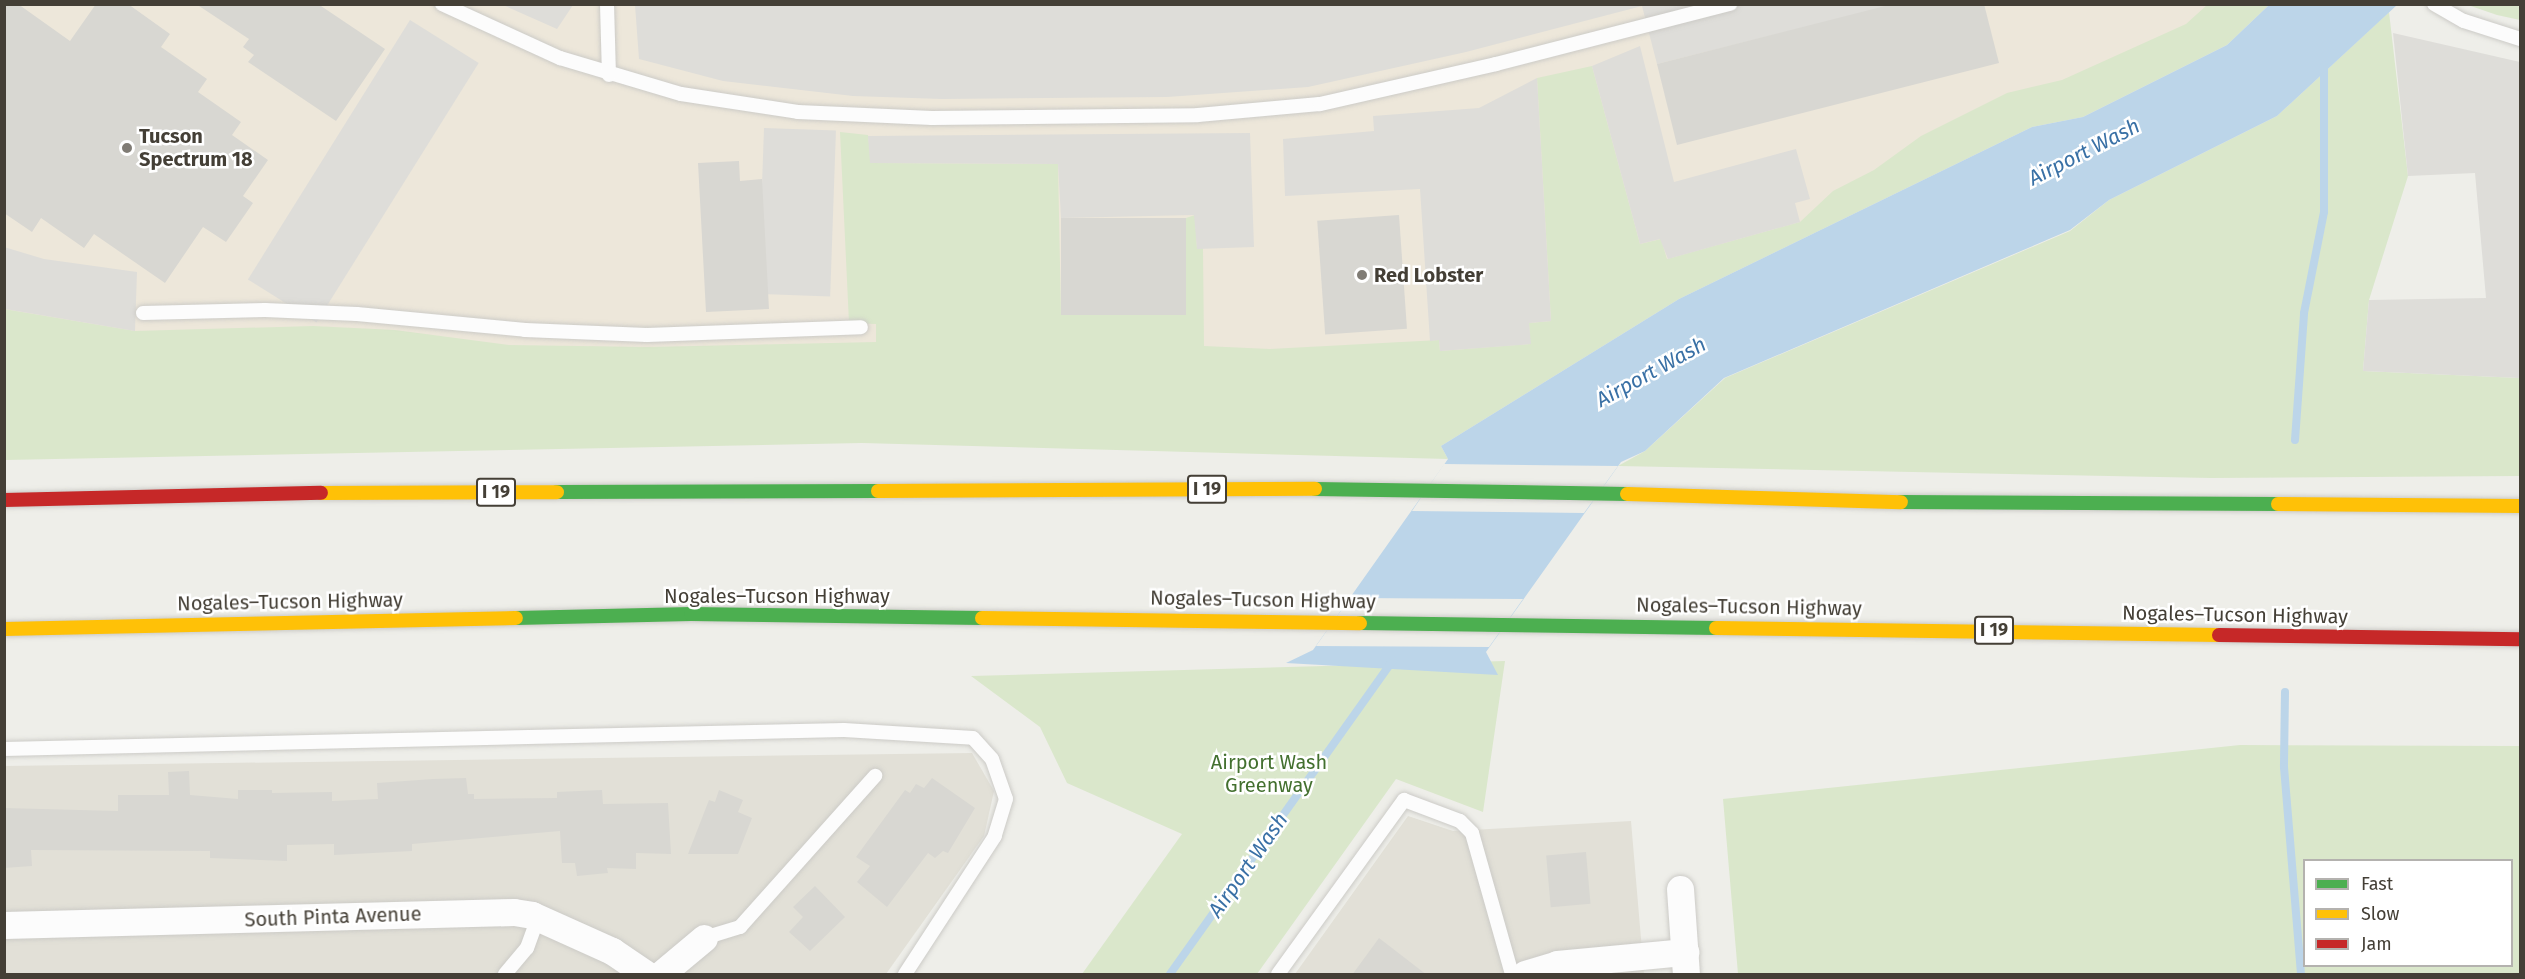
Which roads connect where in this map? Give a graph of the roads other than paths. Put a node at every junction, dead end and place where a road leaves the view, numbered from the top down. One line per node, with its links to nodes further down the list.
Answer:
1 (442, 4): 6 (lane)
2 (607, 4): 6 (lane)
3 (1730, 4): 6 (lane)
4 (2438, 7): 5 (lane)
5 (2520, 39)
6 (609, 75)
7 (143, 313): 8 (lane)
8 (861, 327)
9 (4, 500): 11 (highway, I 19)
10 (2520, 500): 11 (highway)
11 (2361, 504): 12 (highway, I 19)
12 (2520, 506)
13 (4, 629): 14 (highway, Nogales–Tucson Highway / I 19)
14 (2520, 640)
15 (4, 749): 25 (lane)
16 (875, 776): 20 (lane)
17 (1680, 889): 21 (street)
18 (538, 918): 19 (street, South Pinta Avenue); 22 (lane); 23 (street, South Pinta Avenue)
19 (4, 925)
20 (704, 938): 24 (street)
21 (1686, 963): 28 (street)
22 (505, 975)
23 (646, 975)
24 (661, 975)
25 (905, 975)
26 (1278, 975): 27 (lane)
27 (1512, 975)
28 (1525, 975)

